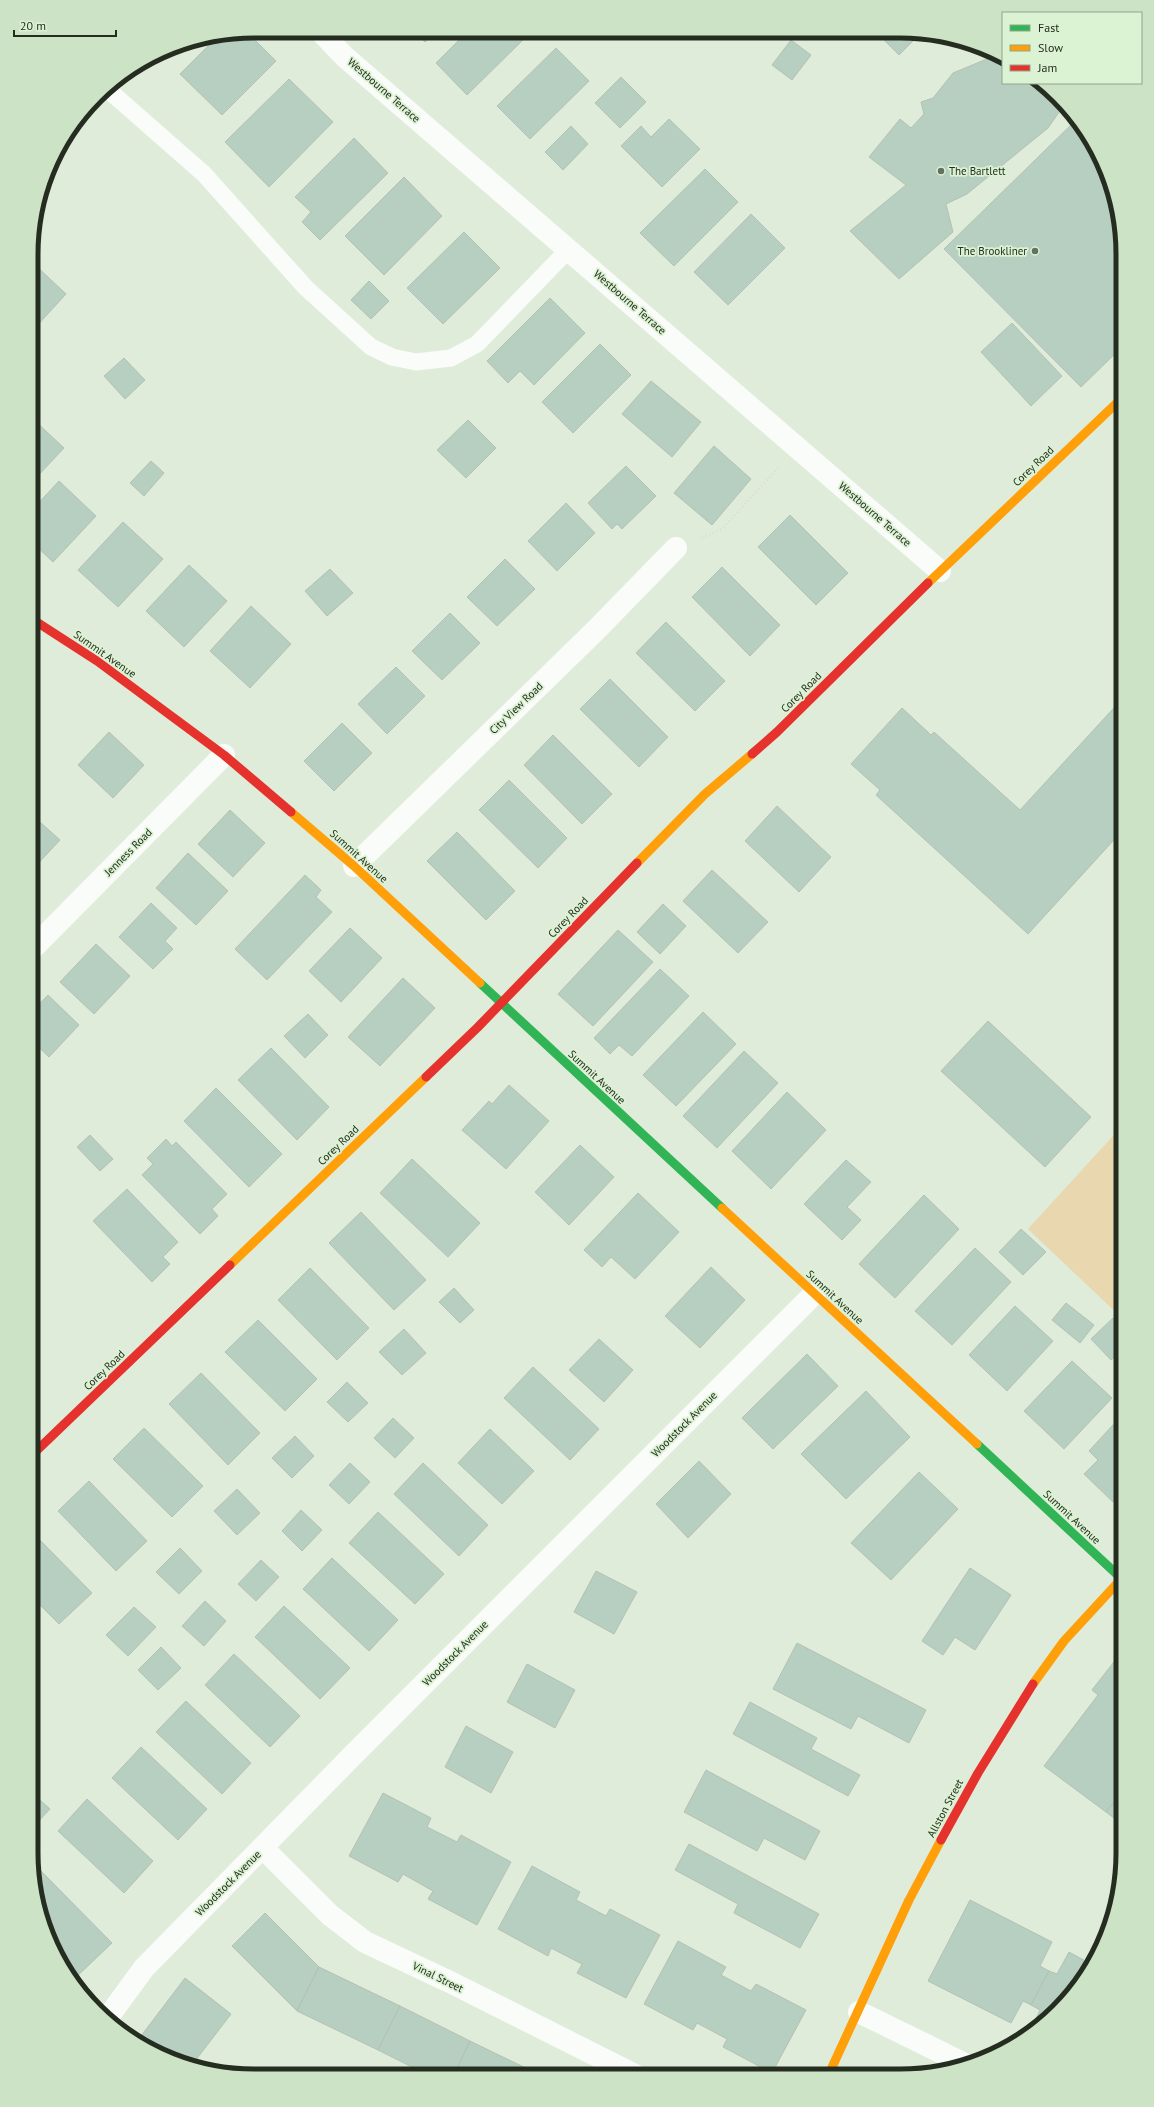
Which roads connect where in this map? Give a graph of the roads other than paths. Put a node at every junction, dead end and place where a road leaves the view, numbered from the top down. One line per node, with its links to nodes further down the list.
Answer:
1 (327, 38): 3 (street, Westbourne Terrace)
2 (111, 92): 3 (lane)
3 (568, 250): 6 (street, Westbourne Terrace)
4 (1116, 404): 6 (street, Corey Road)
5 (676, 548): 9 (street, City View Road)
6 (940, 571): 11 (street, Corey Road)
7 (38, 623): 8 (street, Summit Avenue)
8 (224, 755): 9 (street, Summit Avenue); 10 (street, Jenness Road)
9 (354, 866): 11 (street, Summit Avenue)
10 (38, 943)
11 (501, 1003): 12 (street, Summit Avenue); 13 (street, Corey Road)
12 (814, 1294): 14 (street, Summit Avenue); 16 (street, Woodstock Avenue)
13 (38, 1450)
14 (1116, 1572)
15 (1116, 1585): 17 (street, Allston Street)
16 (263, 1848): 18 (street, Woodstock Avenue); 20 (street, Vinal Street)
17 (860, 2012): 19 (street); 21 (street, Allston Street)
18 (110, 2014)
19 (959, 2061)
20 (623, 2069)
21 (832, 2069)

